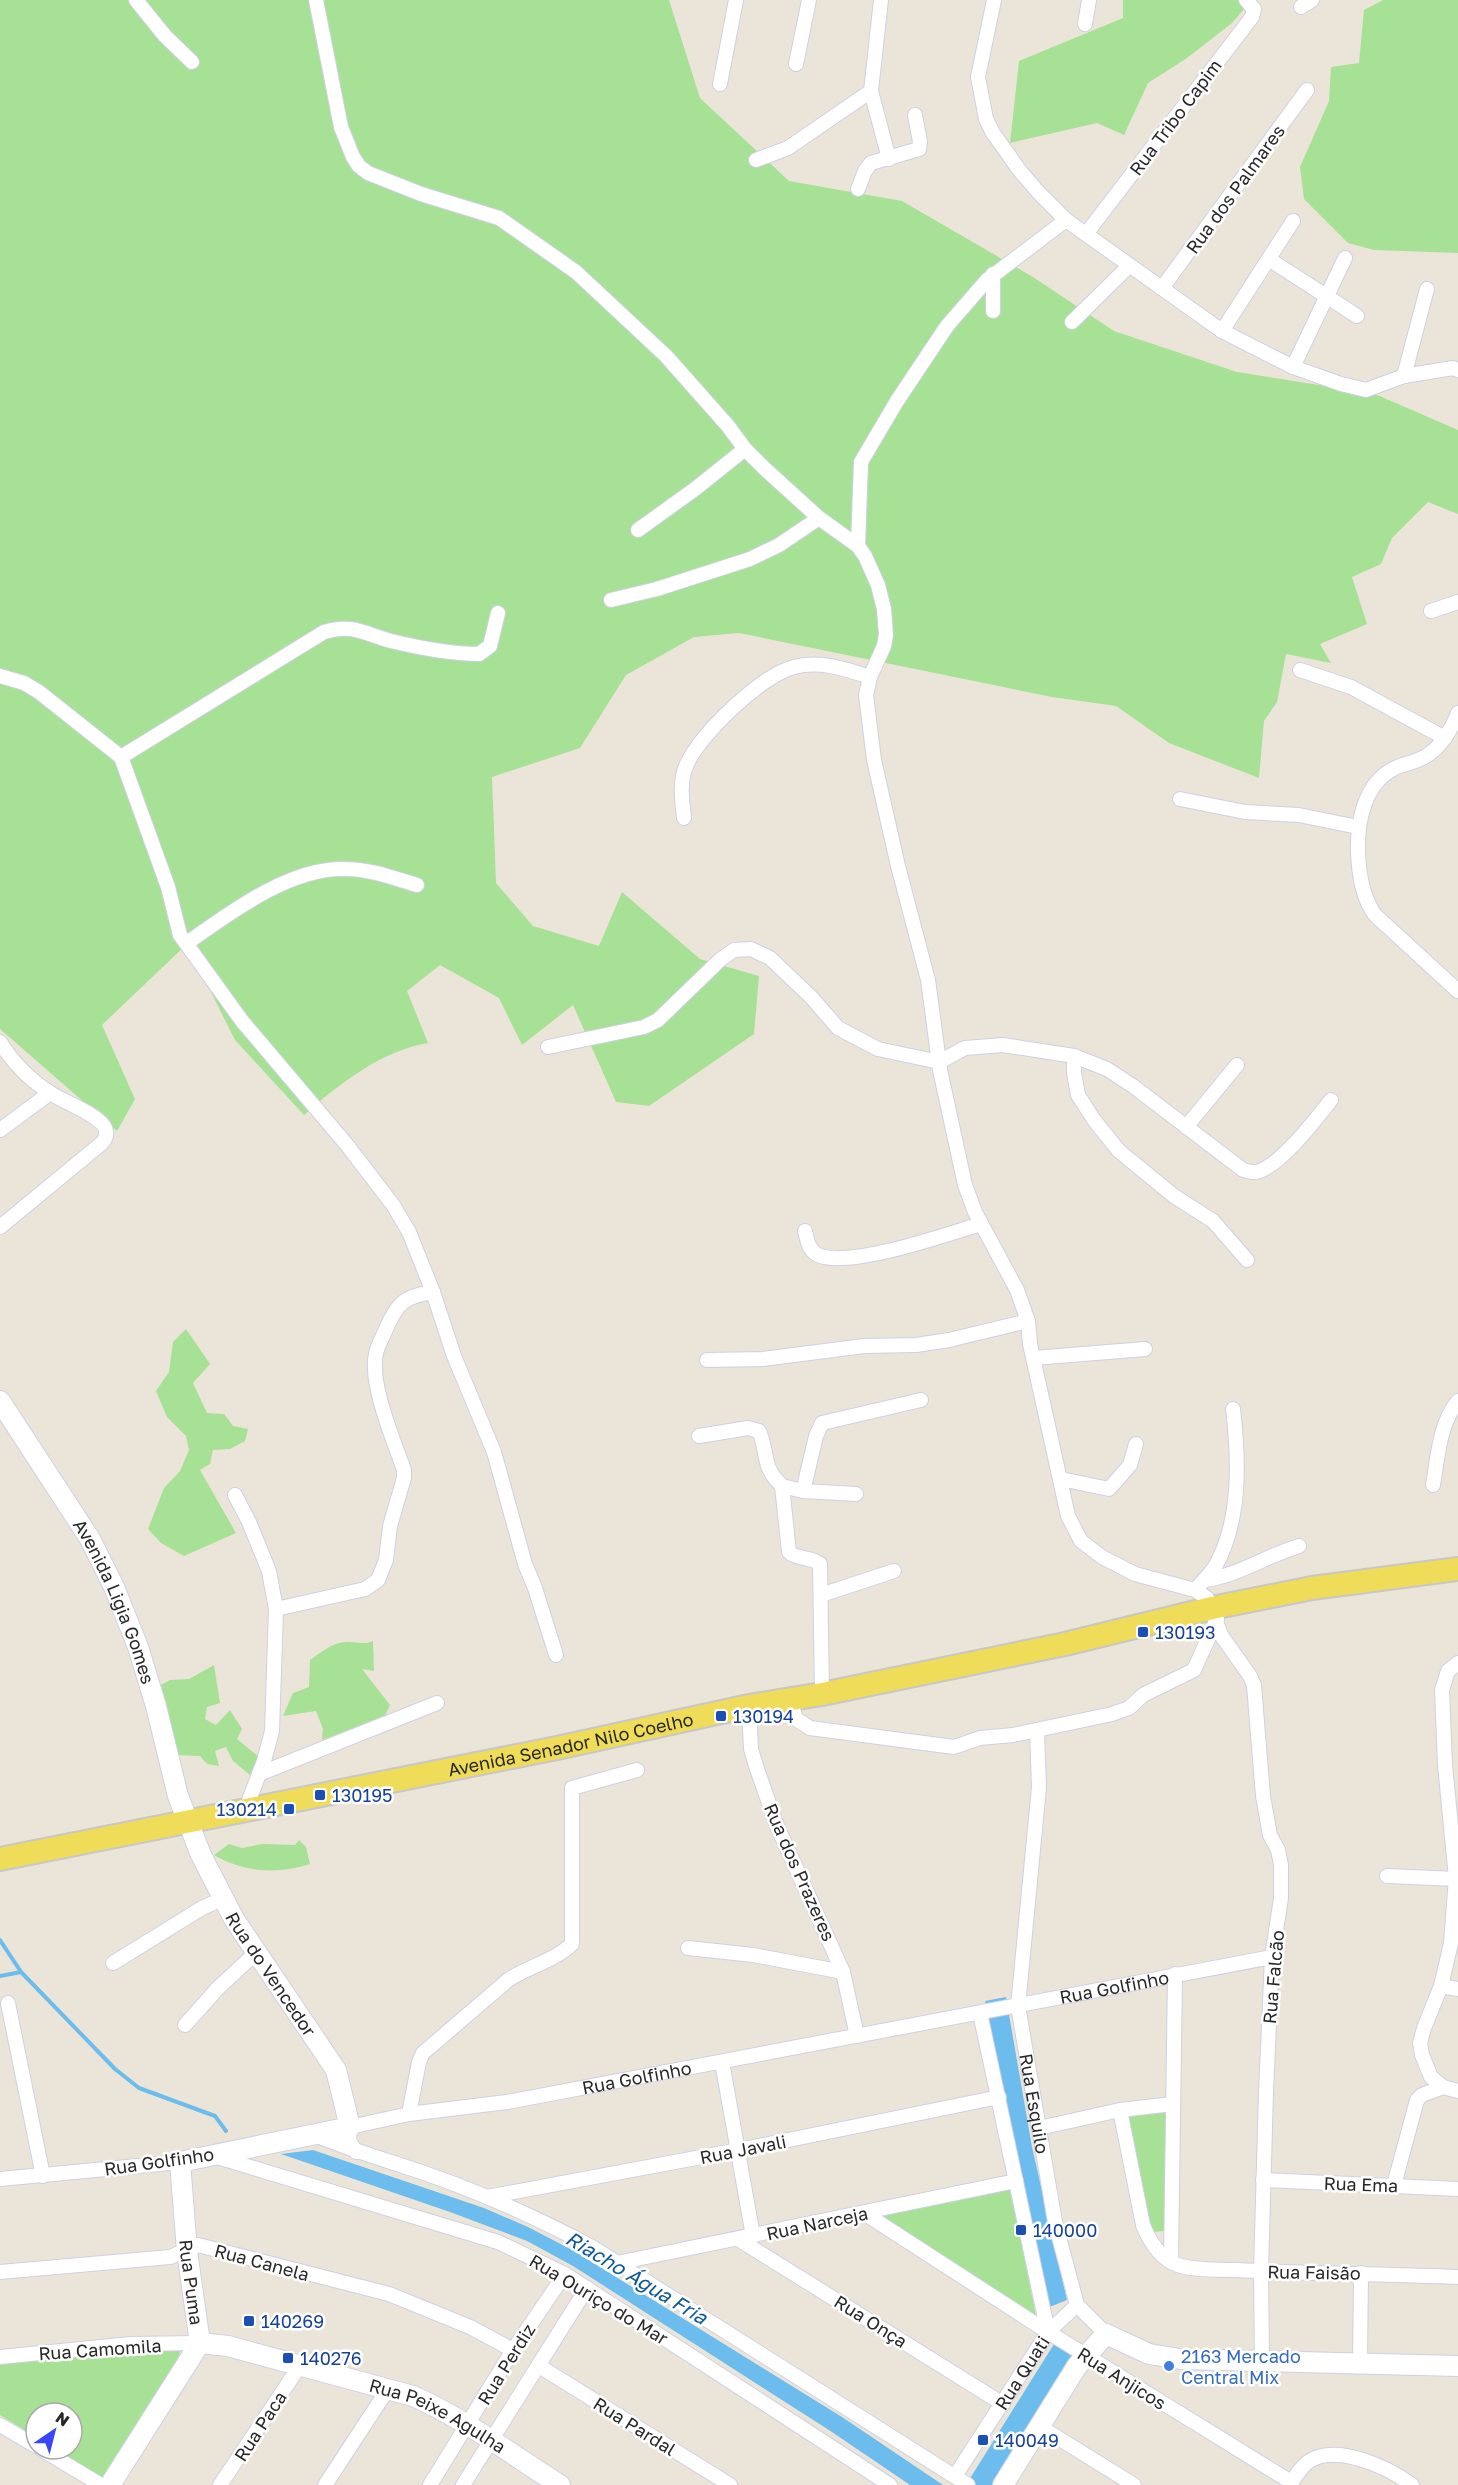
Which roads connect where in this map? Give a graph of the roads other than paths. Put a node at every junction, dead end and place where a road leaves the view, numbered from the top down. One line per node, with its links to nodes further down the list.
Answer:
1 (136, 0): 10 (street)
2 (316, 0): 36 (street)
3 (736, 0): 12 (street)
4 (809, 0): 11 (street)
5 (880, 0): 14 (street)
6 (994, 0): 19 (street)
7 (1089, 0): 9 (street)
8 (1246, 0): 21 (street, Rua Tribo Capim)
9 (1085, 24)
10 (192, 62)
11 (796, 64)
12 (720, 84)
13 (1307, 90): 26 (street, Rua dos Palmares)
14 (872, 91): 16 (street); 17 (street)
15 (915, 115): 16 (street)
16 (889, 159): 18 (street)
17 (756, 160)
18 (858, 189)
19 (1066, 220): 21 (street); 25 (street)
20 (1293, 221): 23 (street)
21 (1086, 234): 24 (street)
22 (1345, 258): 28 (street)
23 (1270, 260): 28 (street); 32 (street)
24 (1130, 266): 26 (street); 31 (street)
25 (993, 274): 29 (street); 39 (street)
26 (1162, 288): 32 (street)
27 (1426, 289): 35 (street)
28 (1328, 296): 30 (street); 33 (street)
29 (993, 310)
30 (1357, 315)
31 (1072, 322)
32 (1222, 331): 33 (street)
33 (1293, 367): 35 (street)
34 (1458, 370): 35 (street)
35 (1404, 376)
36 (745, 449): 37 (street); 38 (street)
37 (819, 518): 39 (street); 40 (street)
38 (638, 530)
39 (858, 546): 46 (street)
40 (611, 600)
41 (1458, 602): 42 (street)
42 (1431, 611)
43 (498, 613): 49 (street)
44 (1300, 670): 48 (street)
45 (0, 676): 49 (street)
46 (870, 677): 51 (street); 59 (street)
47 (1458, 713): 48 (street)
48 (1445, 738): 52 (street)
49 (121, 757): 54 (street)
50 (1180, 799): 52 (street)
51 (684, 818)
52 (1358, 827): 55 (street)
53 (417, 885): 54 (street)
54 (187, 944): 69 (street)
55 (1458, 990)
56 (0, 1042): 61 (street)
57 (548, 1047): 59 (street)
58 (1074, 1056): 59 (street); 63 (street); 68 (street)
59 (939, 1062): 65 (street)
60 (1237, 1065): 63 (street)
61 (50, 1093): 64 (street); 66 (street)
62 (1331, 1101): 63 (street)
63 (1186, 1127)
64 (0, 1130)
65 (981, 1224): 67 (street); 70 (street)
66 (0, 1227)
67 (805, 1231)
68 (1247, 1260)
69 (433, 1292): 92 (street); 94 (street)
70 (1028, 1321): 72 (street); 73 (street)
71 (1145, 1349): 72 (street)
72 (1034, 1358): 81 (street)
73 (707, 1360)
74 (921, 1400): 84 (street)
75 (0, 1401): 105 (street, Avenida Ligia Gomes)
76 (1458, 1401): 78 (street)
77 (1233, 1409): 90 (street)
78 (1453, 1420): 82 (street)
79 (699, 1436): 83 (street)
80 (1136, 1444): 81 (street)
81 (1061, 1479): 90 (street)
82 (1433, 1485)
83 (782, 1486): 84 (street); 91 (street)
84 (804, 1491): 85 (street)
85 (856, 1494)
86 (235, 1495): 92 (street)
87 (1299, 1546): 90 (street)
88 (1458, 1569): 93 (main road, Avenida Senador Nilo Coelho)
89 (894, 1571): 91 (street)
90 (1199, 1585): 93 (street, Rua Falcão)
91 (821, 1595): 96 (street)
92 (276, 1609): 103 (street)
93 (1214, 1614): 96 (main road, Avenida Senador Nilo Coelho); 100 (street); 112 (street, Rua Falcão)
94 (555, 1655)
95 (1458, 1663): 101 (street)
96 (822, 1694): 97 (main road, Avenida Senador Nilo Coelho)
97 (790, 1699): 99 (main road, Avenida Senador Nilo Coelho); 100 (street)
98 (437, 1703): 103 (street)
99 (749, 1706): 104 (main road, Avenida Senador Nilo Coelho); 114 (street, Rua dos Prazeres)
100 (1036, 1730): 119 (street, Rua Esquilo)
101 (1452, 1767): 108 (street)
102 (637, 1770): 129 (street)
103 (259, 1774): 104 (street)
104 (245, 1811): 105 (main road, Avenida Senador Nilo Coelho)
105 (189, 1821): 106 (main road, Avenida Senador Nilo Coelho); 109 (street, Rua do Vencedor)
106 (0, 1859)
107 (1387, 1876): 108 (street)
108 (1457, 1878): 116 (street)
109 (222, 1899): 111 (street, Rua do Vencedor); 113 (street)
110 (688, 1948): 114 (street)
111 (257, 1952): 121 (street); 130 (street, Rua do Vencedor)
112 (1272, 1957): 115 (street, Rua Golfinho); 139 (street, Rua Falcão)
113 (113, 1963)
114 (843, 1972): 122 (street, Rua dos Prazeres)
115 (1175, 1974): 119 (street, Rua Golfinho); 127 (street)
116 (1441, 1986): 117 (street); 124 (street)
117 (1458, 1989)
118 (8, 2003): 137 (street)
119 (1016, 2006): 120 (street, Rua Golfinho); 131 (street, Rua Esquilo)
120 (983, 2012): 122 (street, Rua Golfinho); 126 (street, Rua Esquilo)
121 (185, 2025)
122 (857, 2036): 123 (street, Rua Golfinho)
123 (722, 2062): 129 (street, Rua Golfinho); 133 (street)
124 (1443, 2087): 125 (street); 141 (street)
125 (1458, 2091)
126 (999, 2097): 133 (street, Rua Javali); 140 (street, Rua Esquilo)
127 (1173, 2104): 128 (street); 148 (street)
128 (1120, 2110): 131 (street); 148 (street)
129 (409, 2114): 130 (street, Rua Golfinho)
130 (350, 2127): 132 (street, Rua Golfinho); 134 (street)
131 (1039, 2128): 156 (street, Rua Esquilo)
132 (315, 2135): 134 (street); 135 (street, Rua Golfinho)
133 (739, 2150): 143 (street, Rua Javali); 145 (street)
134 (356, 2152): 143 (street)
135 (209, 2155): 136 (street, Rua Golfinho); 153 (street, Rua Ouriço do Mar)
136 (180, 2162): 137 (street, Rua Golfinho); 147 (street, Rua Puma)
137 (44, 2175): 138 (street, Rua Golfinho)
138 (0, 2179)
139 (1263, 2180): 141 (street, Rua Ema); 150 (street, Rua Falcão)
140 (1016, 2181): 144 (street, Rua Narceja); 157 (street, Rua Esquilo)
141 (1394, 2185): 142 (street, Rua Ema)
142 (1458, 2189)
143 (487, 2197): 149 (street)
144 (864, 2213): 145 (street, Rua Narceja); 157 (street, Rua Anjicos)
145 (753, 2236): 146 (street, Rua Narceja)
146 (738, 2239): 149 (street, Rua Narceja); 169 (street, Rua Onça)
147 (187, 2251): 151 (street, Rua Canela); 159 (street, Rua Puma); 160 (street, Rua Canela)
148 (1171, 2262): 150 (street, Rua Faisão)
149 (617, 2263): 176 (street)
150 (1261, 2271): 152 (street, Rua Faisão); 163 (street, Rua Falcão)
151 (0, 2272)
152 (1361, 2273): 154 (street, Rua Faisão); 164 (street)
153 (564, 2274): 155 (street, Rua Ouriço do Mar); 160 (street, Rua Perdiz)
154 (1458, 2277)
155 (587, 2288): 165 (street, Rua Perdiz); 186 (street, Rua Ouriço do Mar)
156 (1077, 2304): 157 (street, Rua Quati); 158 (street, Rua Esquilo)
157 (1048, 2332): 161 (street, Rua Anjicos); 169 (street, Rua Quati)
158 (1106, 2334): 161 (street); 163 (street, Rua Esquilo)
159 (200, 2343): 162 (street, Rua Camomila); 167 (street, Rua Peixe Agulha); 179 (street, Rua Puma)
160 (513, 2350): 171 (street, Rua Perdiz)
161 (1086, 2354): 172 (street); 177 (street, Rua Anjicos)
162 (0, 2357)
163 (1262, 2361): 164 (street, Rua Esquilo)
164 (1360, 2362): 166 (street, Rua Esquilo)
165 (539, 2366): 174 (street, Rua Perdiz); 185 (street, Rua Pardal)
166 (1458, 2366)
167 (299, 2367): 168 (street, Rua Peixe Agulha); 180 (street, Rua Paca)
168 (388, 2389): 171 (street, Rua Peixe Agulha); 181 (street)
169 (1004, 2404): 176 (street, Rua Quati)
170 (0, 2424): 173 (street)
171 (468, 2425): 174 (street, Rua Peixe Agulha); 182 (street, Rua Perdiz)
172 (1039, 2426): 187 (street); 188 (street)
173 (24, 2439)
174 (492, 2442): 183 (street, Rua Perdiz); 184 (street, Rua Peixe Agulha)
175 (61, 2461): 178 (street)
176 (963, 2482)
177 (1290, 2484): 189 (street, Rua Anjicos)
178 (100, 2485)
179 (110, 2485)
180 (220, 2485)
181 (325, 2485)
182 (430, 2485)
183 (463, 2485)
184 (560, 2485)
185 (730, 2485)
186 (890, 2485)
187 (1003, 2485)
188 (1134, 2485)
189 (1412, 2485)

